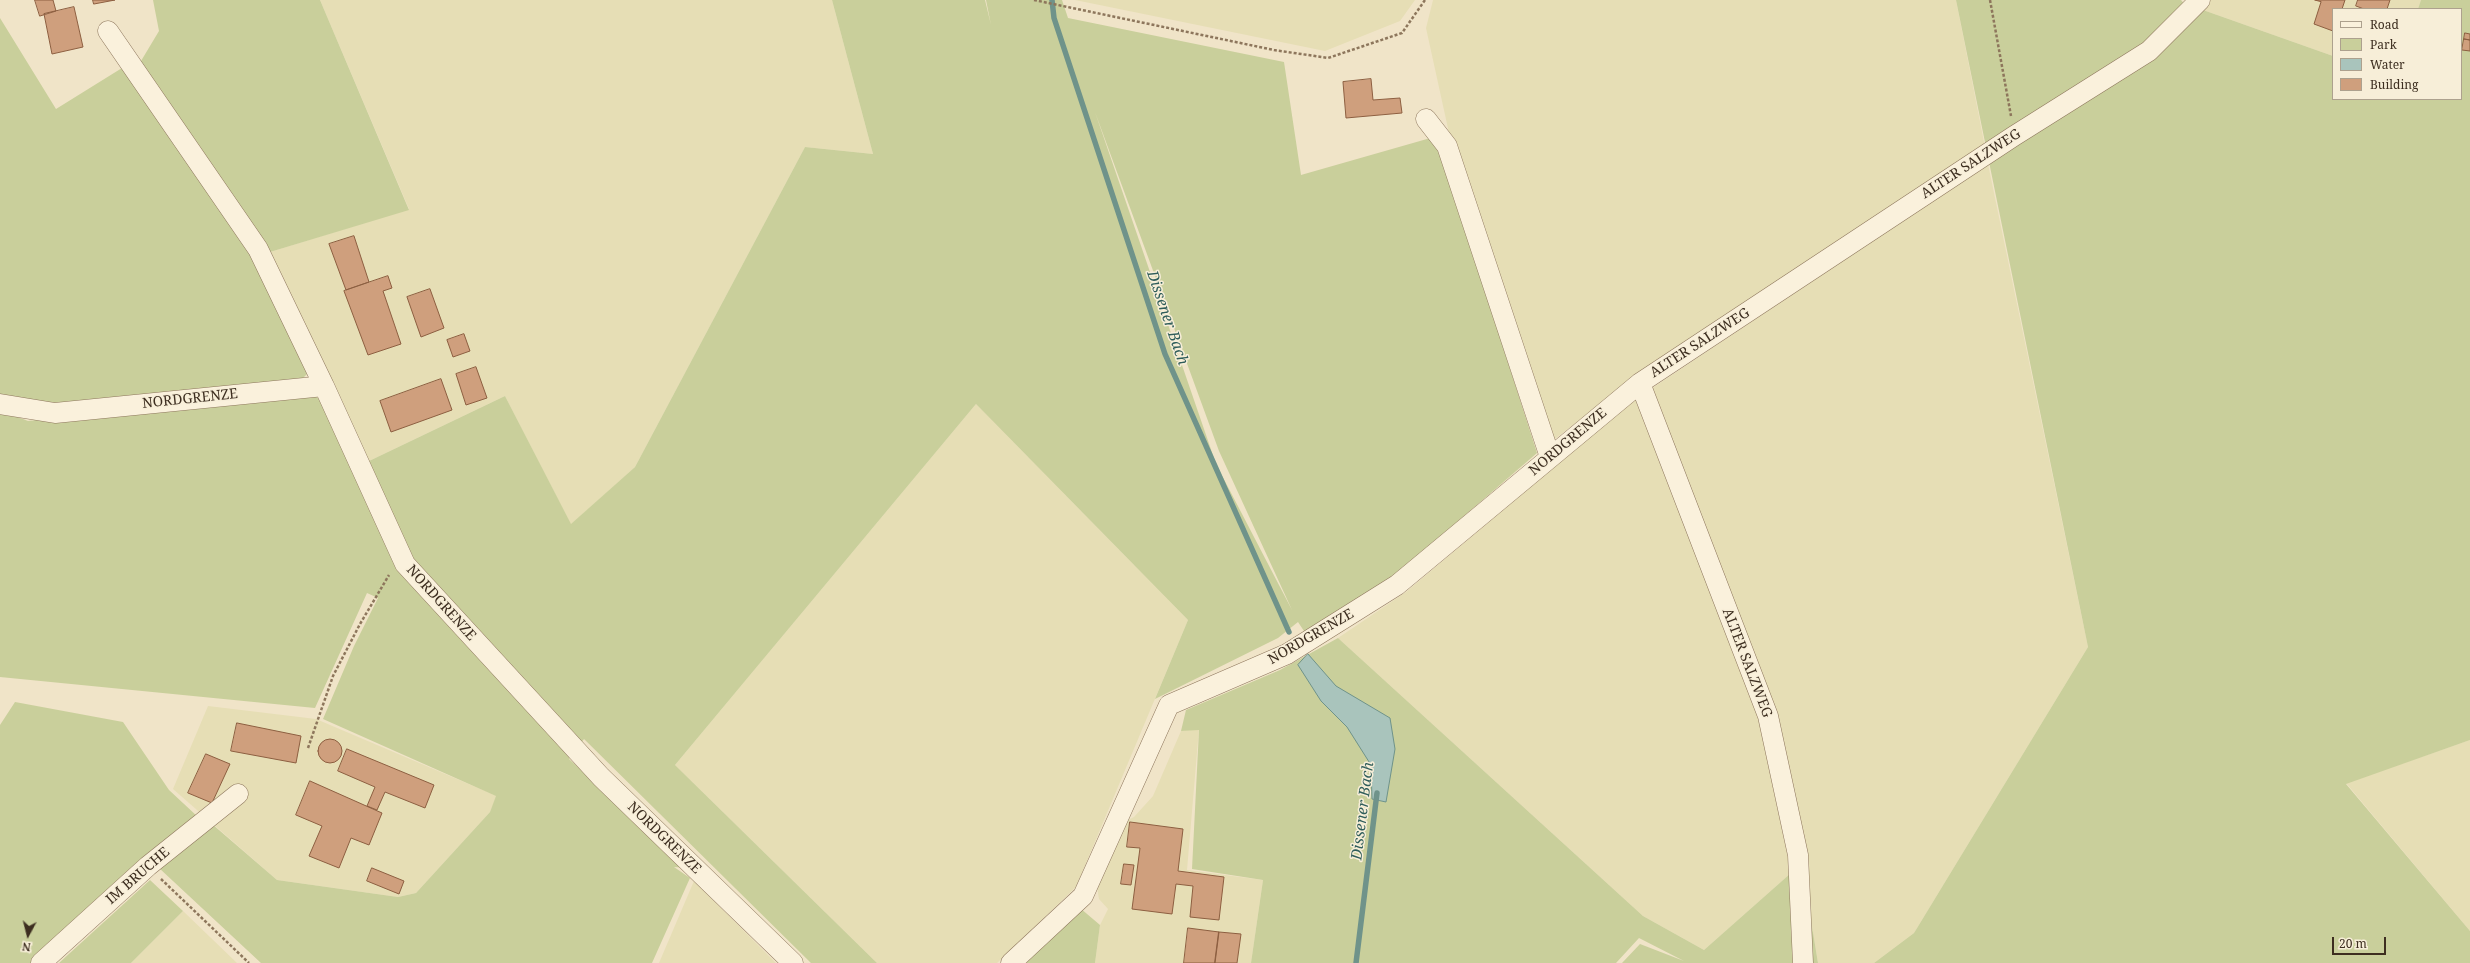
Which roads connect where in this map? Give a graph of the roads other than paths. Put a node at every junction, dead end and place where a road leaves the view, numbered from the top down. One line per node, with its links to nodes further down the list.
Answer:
1 (2200, 0): 4 (street, ALTER SALZWEG)
2 (108, 31): 5 (street)
3 (1426, 119): 7 (street)
4 (1640, 383): 7 (street, NORDGRENZE); 12 (street, ALTER SALZWEG)
5 (324, 386): 6 (street, NORDGRENZE); 10 (street, NORDGRENZE)
6 (0, 404)
7 (1550, 457): 11 (street, NORDGRENZE)
8 (238, 794): 9 (street, IM BRUCHE)
9 (41, 963)
10 (793, 963)
11 (1011, 963)
12 (1803, 963)

